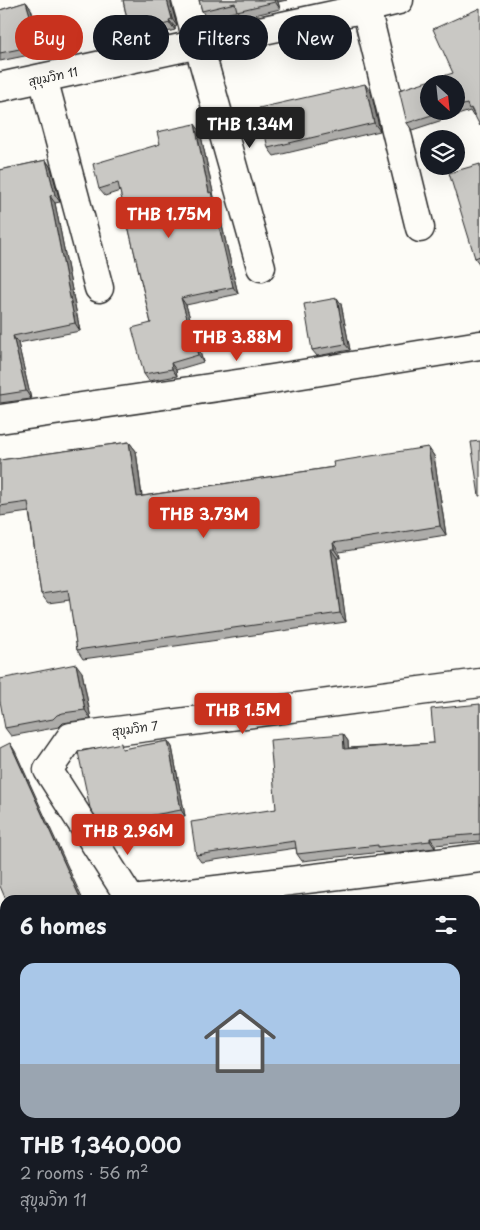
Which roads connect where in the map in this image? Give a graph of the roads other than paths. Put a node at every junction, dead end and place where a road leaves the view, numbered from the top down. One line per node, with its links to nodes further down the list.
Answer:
1 (186, 0): 4 (street)
2 (399, 0): 3 (street, สุขุมวิท 11)
3 (366, 8): 5 (street, สุขุมวิท 11); 10 (street)
4 (190, 15)
5 (268, 28)
6 (179, 47): 8 (street, สุขุมวิท 11)
7 (203, 60): 11 (street)
8 (43, 78): 9 (street, สุขุมวิท 11); 12 (street)
9 (0, 87)
10 (420, 228)
11 (261, 266)
12 (99, 288)
13 (480, 345): 14 (street)
14 (0, 419)
15 (480, 683): 17 (street, สุขุมวิท 7)
16 (480, 858): 18 (street, สุขุมวิท 7)
17 (129, 895)
18 (173, 895)

